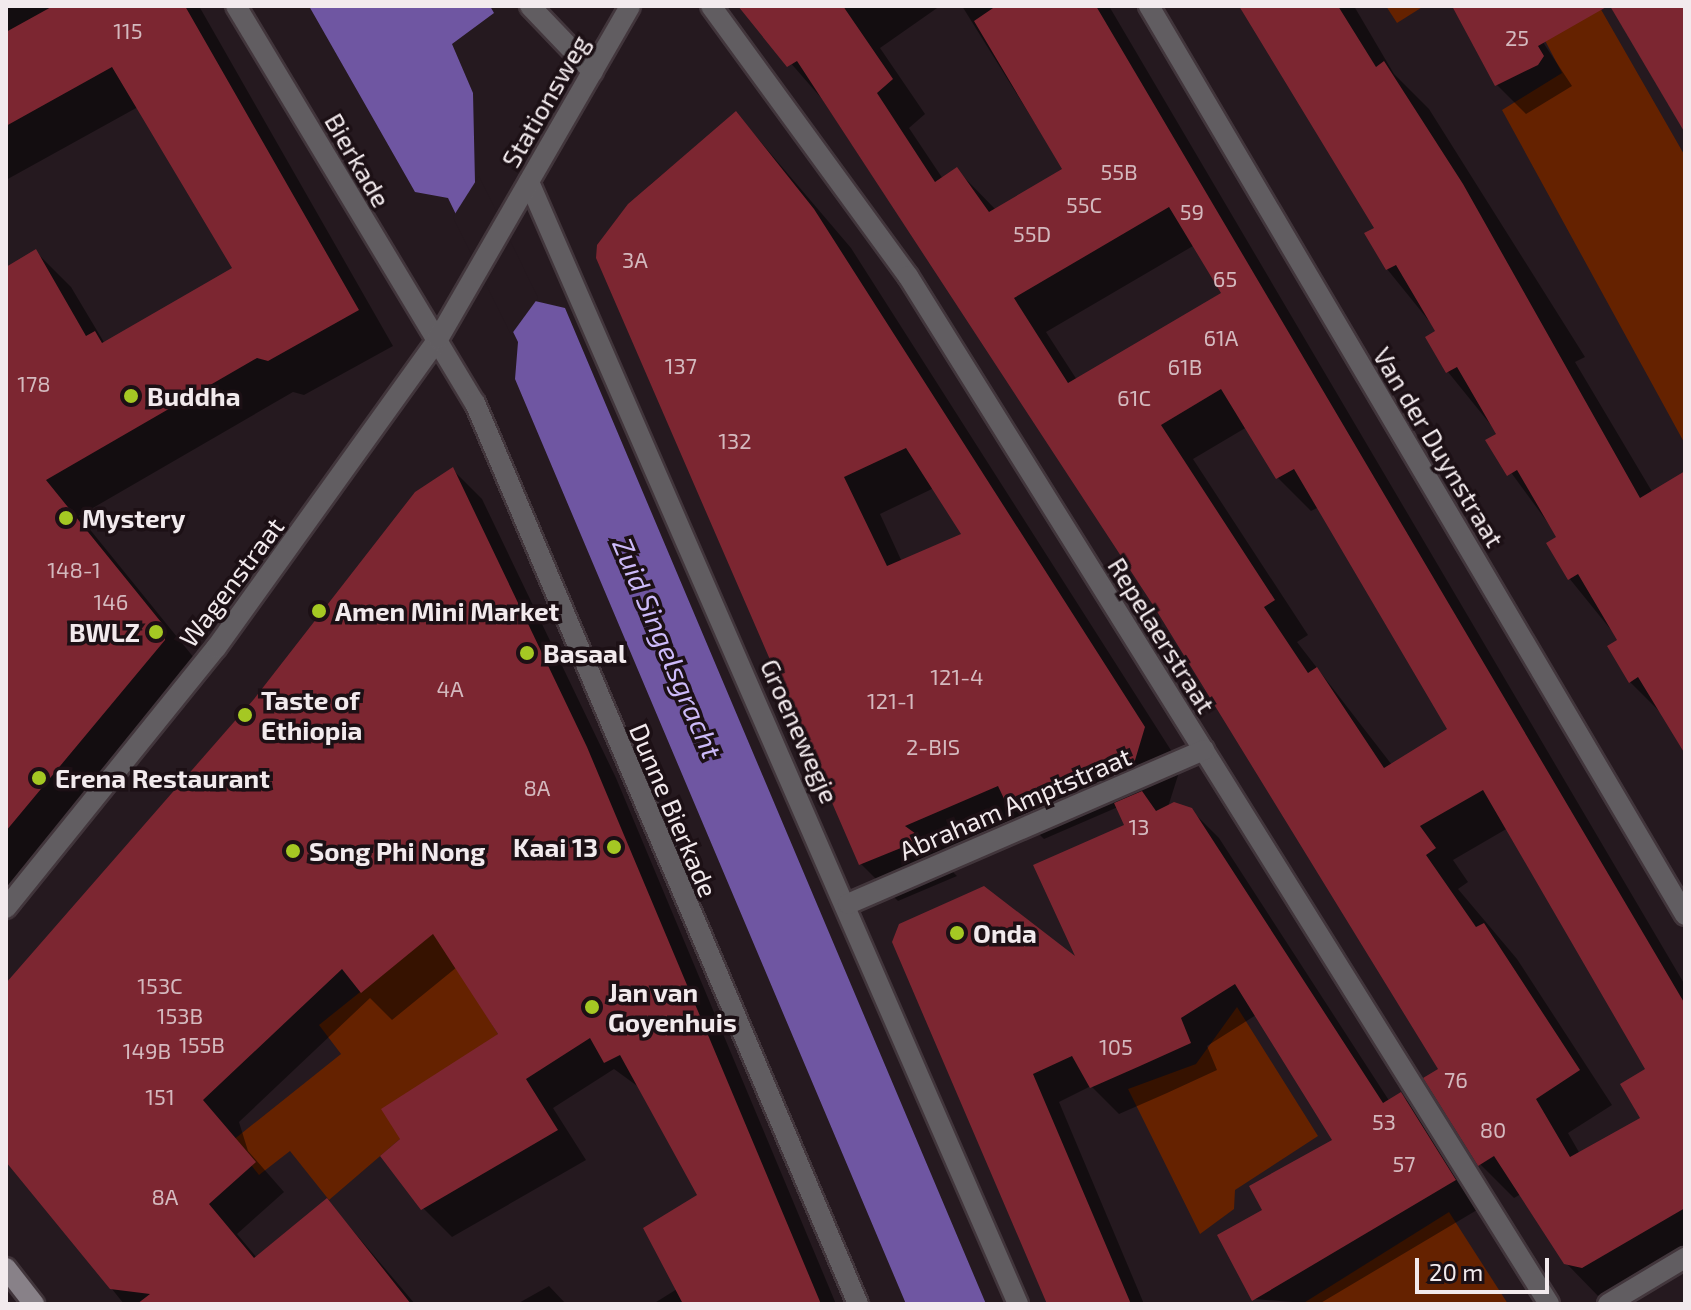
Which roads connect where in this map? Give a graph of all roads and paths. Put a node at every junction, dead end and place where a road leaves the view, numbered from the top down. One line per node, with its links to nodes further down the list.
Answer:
1 (236, 6): 9 (street, Bierkade)
2 (530, 6): 6 (street)
3 (630, 6): 6 (street, Stationsweg)
4 (711, 6): 10 (street, Repelaerstraat)
5 (1149, 6): 13 (street, Van der Duynstraat)
6 (593, 72): 7 (street, Stationsweg)
7 (529, 182): 8 (street, Stationsweg); 11 (street, Groenewegje)
8 (476, 272): 9 (street, Wagenstraat)
9 (438, 339): 12 (street, Wagenstraat); 17 (street, Dunne Bierkade)
10 (1204, 750): 11 (street, Abraham Amptstraat); 19 (street, Repelaerstraat)
11 (848, 904): 18 (street, Groenewegje)
12 (6, 908)
13 (1685, 915)
14 (1685, 1258): 20 (street)
15 (6, 1268): 16 (street)
16 (34, 1304)
17 (858, 1304)
18 (1018, 1304)
19 (1549, 1304)
20 (1608, 1304)

